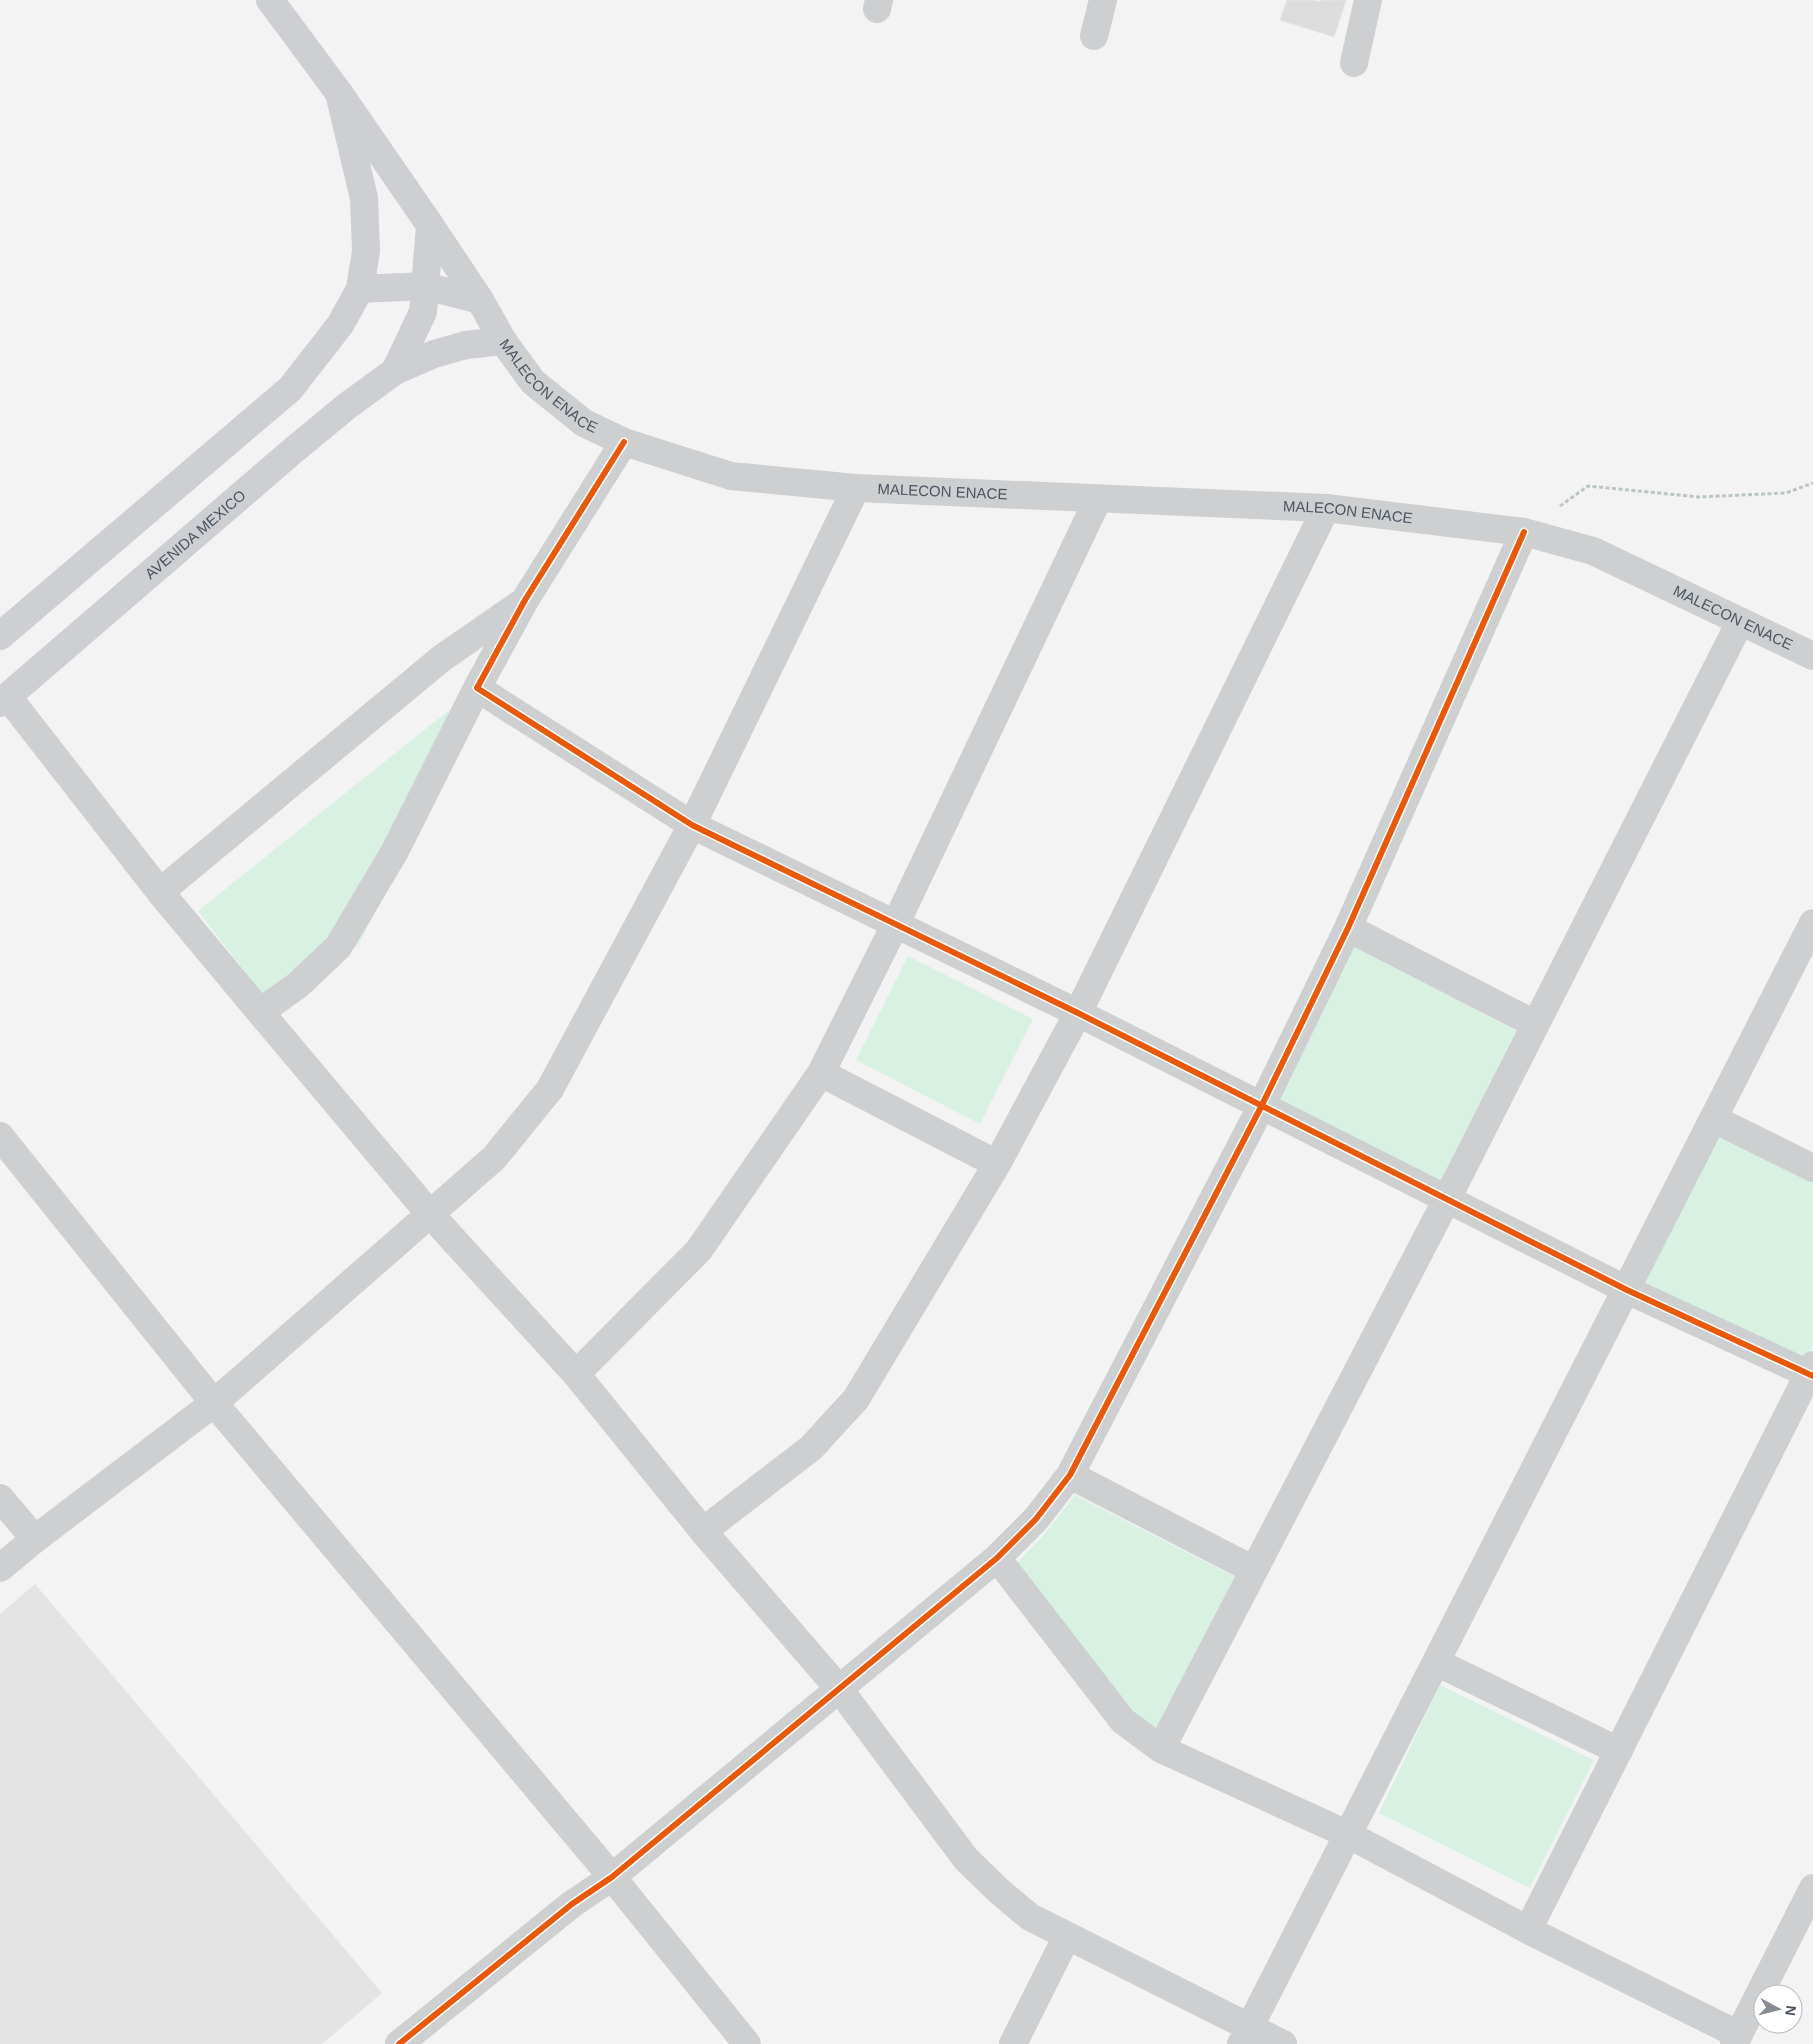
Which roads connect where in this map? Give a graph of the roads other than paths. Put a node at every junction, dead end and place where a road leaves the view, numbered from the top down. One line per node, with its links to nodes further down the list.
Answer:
1 (270, 0): 6 (main road, MALECON ENACE)
2 (1103, 0): 4 (street)
3 (1368, 0): 5 (street)
4 (1094, 36)
5 (1354, 63)
6 (339, 93): 7 (main road, MALECON ENACE); 9 (main road)
7 (430, 225): 8 (main road); 10 (street, MALECON ENACE)
8 (425, 286): 9 (main road); 10 (main road); 12 (main road)
9 (360, 289): 20 (main road)
10 (480, 300): 11 (street, MALECON ENACE)
11 (503, 342): 12 (main road, AVENIDA MEXICO); 13 (street, MALECON ENACE)
12 (395, 372): 23 (main road, AVENIDA MEXICO)
13 (624, 442): 14 (street, MALECON ENACE); 18 (street)
14 (856, 488): 15 (street, MALECON ENACE); 24 (street)
15 (1098, 499): 16 (street, MALECON ENACE); 26 (street)
16 (1326, 508): 17 (street, MALECON ENACE); 30 (street)
17 (1524, 532): 19 (street, MALECON ENACE); 28 (street)
18 (525, 600): 22 (street); 25 (street)
19 (1740, 622): 21 (street, MALECON ENACE); 31 (street)
20 (0, 636)
21 (1813, 656)
22 (477, 688): 24 (street); 29 (street)
23 (4, 700): 25 (street)
24 (692, 825): 26 (street); 39 (street)
25 (160, 892): 29 (street)
26 (896, 923): 30 (street); 32 (street)
27 (1813, 923): 34 (street)
28 (1348, 928): 31 (street); 33 (street)
29 (260, 1012): 39 (street)
30 (1078, 1013): 33 (street); 36 (street)
31 (1535, 1024): 38 (street)
32 (821, 1072): 36 (street); 42 (street)
33 (1261, 1106): 38 (street); 44 (street)
34 (1714, 1119): 37 (street); 40 (street)
35 (0, 1136): 43 (street)
36 (996, 1164): 46 (street)
37 (1813, 1168)
38 (1447, 1199): 40 (street); 50 (street)
39 (429, 1214): 42 (street); 43 (street)
40 (1627, 1290): 41 (street); 51 (street)
41 (1811, 1372): 54 (street)
42 (576, 1374): 46 (street)
43 (214, 1403): 47 (street); 56 (street)
44 (1070, 1475): 48 (street); 50 (street)
45 (0, 1498): 47 (street)
46 (703, 1531): 52 (street)
47 (35, 1539): 49 (street)
48 (997, 1558): 52 (street); 53 (street)
49 (0, 1568)
50 (1254, 1570): 53 (street)
51 (1436, 1662): 54 (street); 55 (street)
52 (840, 1690): 56 (street); 59 (street)
53 (1161, 1749): 55 (street)
54 (1619, 1751): 58 (street)
55 (1347, 1834): 58 (street); 60 (street)
56 (612, 1877): 62 (street); 63 (street)
57 (1813, 1888): 61 (street)
58 (1528, 1930): 61 (street)
59 (1067, 1936): 60 (street); 64 (street)
60 (1246, 2036): 65 (street)
61 (1737, 2039)
62 (399, 2044)
63 (747, 2044)
64 (1013, 2044)
65 (1283, 2044)

